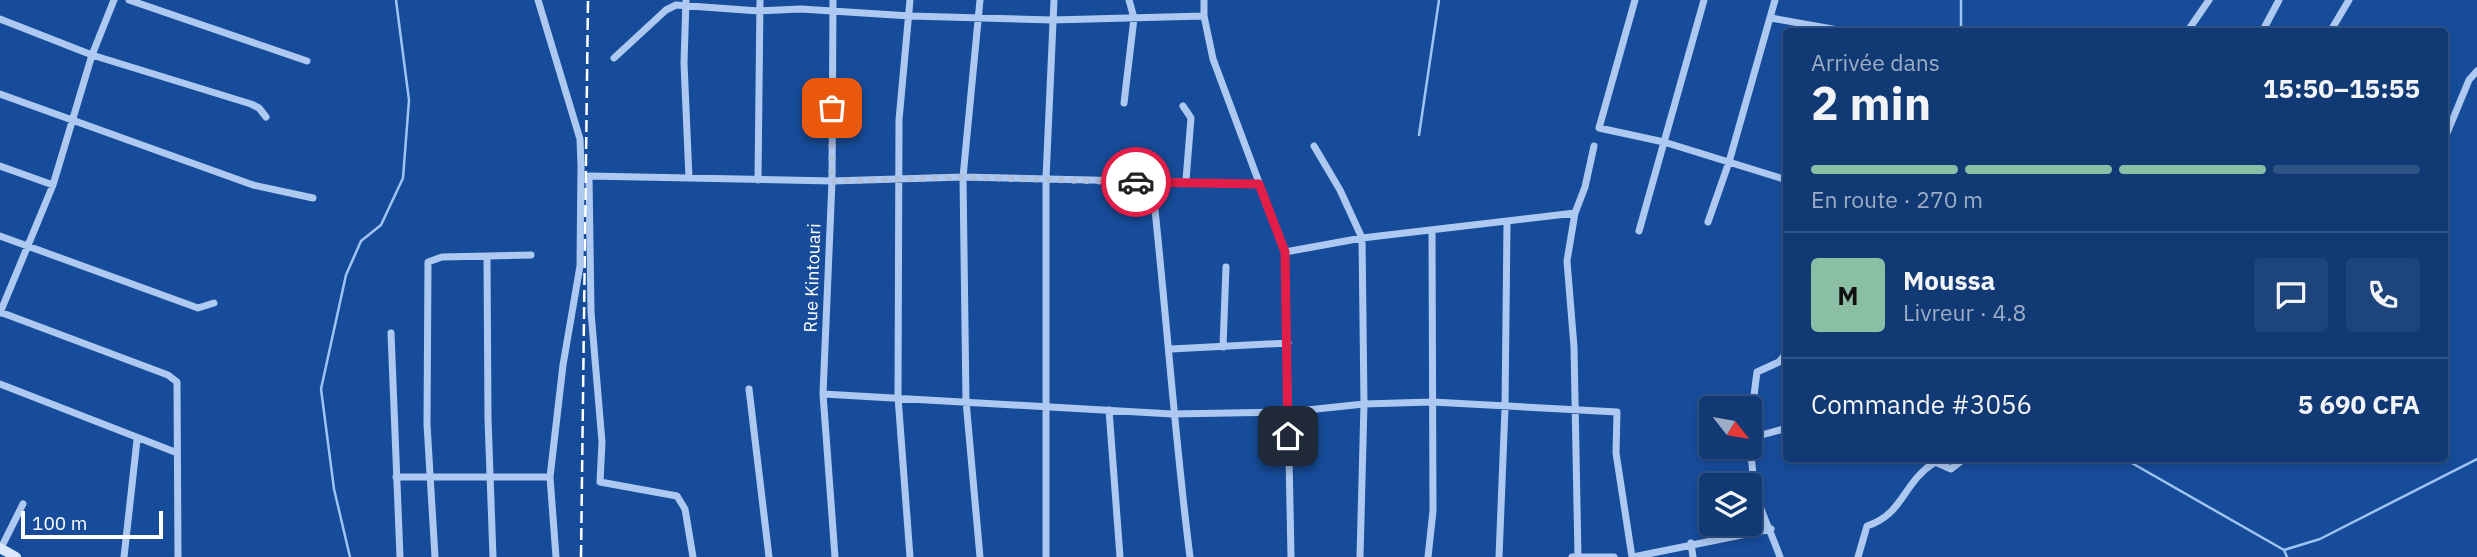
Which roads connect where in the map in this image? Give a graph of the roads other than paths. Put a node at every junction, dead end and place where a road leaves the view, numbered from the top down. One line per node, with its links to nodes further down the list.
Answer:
1 (114, 0): 31 (street)
2 (129, 0): 33 (street)
3 (538, 0): 101 (street)
4 (760, 0): 19 (street)
5 (833, 0): 18 (street, Rue Kintouari)
6 (910, 0): 20 (street)
7 (980, 0): 22 (street)
8 (1054, 0): 26 (street)
9 (1129, 0): 23 (street)
10 (1205, 0): 21 (street)
11 (1635, 0): 41 (street)
12 (1704, 0): 41 (street)
13 (1775, 0): 24 (street)
14 (2209, 0): 28 (street)
15 (2279, 0): 29 (street)
16 (2349, 0): 30 (street)
17 (686, 3): 19 (street); 32 (street); 47 (street)
18 (833, 10): 19 (street); 20 (street); 53 (street, Rue Kintouari)
19 (759, 11): 50 (street)
20 (909, 16): 22 (street); 51 (street)
21 (1204, 16): 23 (street); 55 (street)
22 (978, 18): 26 (street); 46 (street)
23 (1134, 18): 26 (street); 36 (street)
24 (1771, 18): 27 (street); 44 (street)
25 (0, 19): 31 (street)
26 (1052, 19): 48 (street)
27 (1819, 28)
28 (2190, 28)
29 (2264, 28)
30 (2332, 28)
31 (92, 55): 38 (street); 39 (street)
32 (614, 58)
33 (307, 61)
34 (2477, 71): 40 (street)
35 (0, 94): 39 (street)
36 (1124, 103)
37 (1183, 106): 52 (street)
38 (266, 117)
39 (72, 121): 56 (street); 57 (street)
40 (2448, 131)
41 (1664, 142): 44 (street); 62 (street)
42 (1314, 146): 64 (street)
43 (1594, 146): 58 (street)
44 (1730, 162): 49 (street); 59 (street)
45 (0, 166): 56 (street)
46 (963, 177): 48 (street); 51 (street); 82 (street)
47 (689, 178): 50 (street); 114 (street)
48 (1046, 178): 54 (street); 85 (street)
49 (1783, 179)
50 (758, 180): 53 (street)
51 (899, 180): 53 (street); 81 (street)
52 (1186, 180): 54 (street); 55 (street)
53 (832, 181): 79 (street, Rue Kintouari)
54 (1152, 182): 75 (street)
55 (1259, 184): 66 (street)
56 (53, 185): 65 (street)
57 (313, 198)
58 (1575, 214): 60 (street); 88 (street)
59 (1709, 222)
60 (1507, 224): 61 (street); 86 (street)
61 (1432, 231): 64 (street); 83 (street)
62 (1639, 232)
63 (0, 236): 65 (street)
64 (1362, 238): 66 (street); 84 (street)
65 (29, 247): 70 (street); 71 (street)
66 (1285, 252): 73 (street)
67 (531, 255): 68 (street)
68 (487, 258): 99 (street); 102 (street)
69 (1226, 267): 74 (street)
70 (214, 303)
71 (0, 312): 94 (street)
72 (391, 333): 100 (street)
73 (1287, 343): 74 (street); 89 (street)
74 (1223, 347): 75 (street)
75 (1171, 349): 90 (street)
76 (1783, 357): 80 (street)
77 (0, 384): 93 (street)
78 (749, 389): 115 (street)
79 (823, 394): 81 (street); 116 (street, Rue Kintouari)
80 (1754, 396)
81 (898, 397): 82 (street); 117 (street)
82 (966, 401): 85 (street); 118 (street)
83 (1432, 402): 84 (street); 86 (street); 124 (street)
84 (1364, 404): 89 (street); 123 (street)
85 (1045, 406): 87 (street); 119 (street)
86 (1505, 408): 88 (street); 125 (street)
87 (1109, 410): 90 (street); 120 (street)
88 (1576, 411): 126 (street); 128 (street)
89 (1288, 412): 90 (street); 122 (street)
90 (1172, 414): 121 (street)
91 (1783, 429): 92 (street)
92 (1762, 435)
93 (137, 440): 94 (street); 108 (street)
94 (176, 452): 109 (street)
95 (1754, 459): 104 (street)
96 (1934, 462): 131 (street)
97 (1934, 462): 98 (street)
98 (1960, 462)
99 (432, 476): 100 (street); 102 (street); 111 (street)
100 (396, 477): 110 (street)
101 (550, 477): 102 (street); 113 (street)
102 (491, 479): 112 (street)
103 (23, 504): 106 (street)
104 (1771, 529): 105 (street); 130 (street)
105 (1691, 543): 128 (street); 129 (street)
106 (0, 548): 107 (street)
107 (16, 557)
108 (124, 557)
109 (178, 557)
110 (400, 557)
111 (435, 557)
112 (493, 557)
113 (556, 557)
114 (693, 557)
115 (769, 557)
116 (835, 557)
117 (910, 557)
118 (980, 557)
119 (1046, 557)
120 (1120, 557)
121 (1190, 557)
122 (1291, 557)
123 (1360, 557)
124 (1429, 557)
125 (1499, 557)
126 (1576, 557): 127 (street)
127 (1614, 557)
128 (1632, 557)
129 (1693, 557)
130 (1780, 557)
131 (1858, 557)

